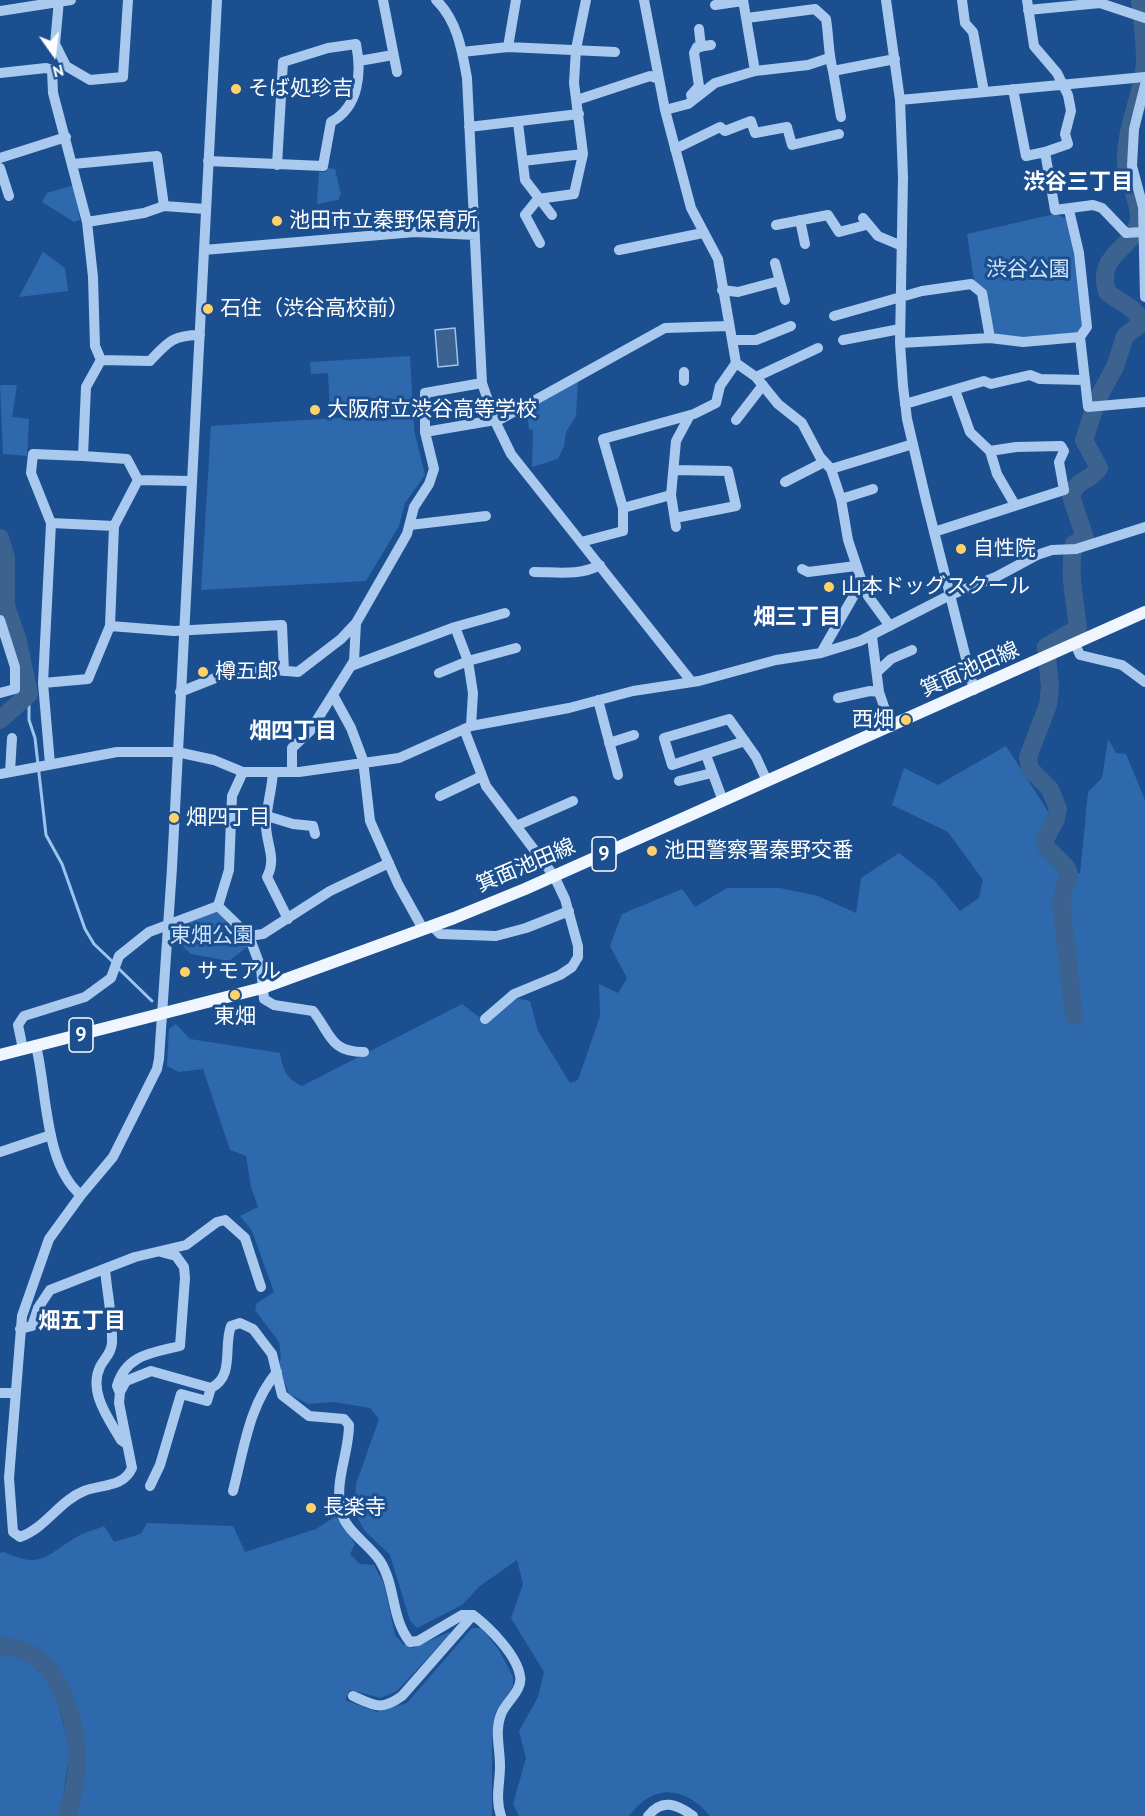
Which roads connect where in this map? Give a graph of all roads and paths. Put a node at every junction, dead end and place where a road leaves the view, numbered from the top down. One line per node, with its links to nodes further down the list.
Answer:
1 (71, 0): 13 (street)
2 (128, 0): 13 (street)
3 (217, 0): 55 (street)
4 (383, 0): 27 (street)
5 (436, 0): 19 (street)
6 (451, 0): 19 (street)
7 (516, 0): 23 (street)
8 (586, 0): 24 (street)
9 (644, 0): 36 (street)
10 (743, 0): 15 (street); 20 (street)
11 (886, 0): 29 (street)
12 (962, 0): 40 (street)
13 (58, 2): 18 (street)
14 (1096, 2): 16 (street); 21 (street)
15 (715, 5)
16 (1028, 5): 37 (street)
17 (795, 6): 20 (street); 28 (street)
18 (0, 11)
19 (448, 12): 25 (street)
20 (747, 18): 31 (street)
21 (1145, 18)
22 (699, 29): 43 (street)
23 (508, 47): 24 (street); 25 (street)
24 (576, 49): 26 (street); 41 (street)
25 (462, 52): 48 (street)
26 (615, 52)
27 (393, 56): 30 (street); 33 (street)
28 (829, 58): 31 (street); 32 (street)
29 (894, 58): 32 (street); 42 (street)
30 (359, 61): 58 (street); 58 (street)
31 (755, 71): 43 (street)
32 (833, 71): 46 (street)
33 (397, 72)
34 (0, 73): 50 (street)
35 (1145, 77): 37 (street)
36 (659, 79): 41 (street); 44 (street)
37 (1064, 85): 39 (street); 52 (street)
38 (1145, 85): 69 (street)
39 (1013, 89): 40 (street); 52 (street)
40 (984, 92): 42 (street)
41 (577, 100): 45 (street)
42 (900, 100): 74 (street)
43 (680, 105): 44 (street)
44 (665, 110): 51 (street)
45 (579, 114): 47 (street); 53 (street)
46 (841, 117)
47 (518, 123): 48 (street); 56 (street)
48 (469, 127): 71 (street)
49 (839, 134): 51 (street)
50 (66, 137): 54 (street); 57 (street)
51 (675, 149): 70 (street)
52 (1045, 152): 64 (street)
53 (583, 154): 56 (street); 61 (street)
54 (0, 158)
55 (208, 161): 58 (street); 63 (street)
56 (524, 161): 61 (street)
57 (73, 164): 62 (street); 67 (street)
58 (277, 165)
59 (0, 168): 60 (street)
60 (9, 196)
61 (538, 199): 65 (street); 72 (street)
62 (164, 206): 63 (street); 67 (street)
63 (206, 209): 75 (street)
64 (1069, 210): 69 (street); 88 (street)
65 (552, 215)
66 (800, 220): 68 (street); 73 (street); 74 (street)
67 (87, 222): 94 (street)
68 (776, 225)
69 (1142, 232): 80 (street)
70 (703, 233): 76 (street); 79 (street)
71 (475, 235): 75 (street); 98 (street)
72 (540, 243)
73 (805, 243)
74 (902, 246): 81 (street)
75 (204, 250): 87 (street)
76 (619, 250)
77 (775, 263): 78 (street)
78 (779, 281): 79 (street); 82 (street)
79 (722, 290): 84 (street)
80 (1145, 297)
81 (901, 298): 83 (street); 86 (street); 89 (street)
82 (785, 300)
83 (834, 316)
84 (729, 326): 90 (street); 104 (street)
85 (791, 326): 90 (street)
86 (900, 329): 91 (street); 92 (street)
87 (200, 335): 94 (street); 112 (street)
88 (1080, 337): 89 (street); 96 (street)
89 (990, 338): 92 (street)
90 (732, 340): 95 (street)
91 (843, 340)
92 (900, 343): 101 (street)
93 (818, 348): 97 (street)
94 (101, 360): 108 (street)
95 (736, 363): 97 (street); 102 (street)
96 (1085, 380): 99 (street); 100 (street)
97 (759, 381): 103 (street); 109 (street)
98 (482, 383): 104 (street); 105 (street)
99 (955, 390): 101 (street); 107 (street)
100 (1145, 402)
101 (905, 404): 106 (street)
102 (690, 415): 110 (street); 118 (street)
103 (736, 420)
104 (495, 421): 105 (street); 125 (street)
105 (425, 432): 121 (street)
106 (913, 444): 109 (street); 124 (street)
107 (990, 451): 117 (street); 117 (street)
108 (82, 456): 111 (street); 120 (street)
109 (827, 465): 113 (street); 116 (street)
110 (675, 470): 115 (street); 115 (street)
111 (138, 480): 112 (street); 122 (street)
112 (190, 481): 139 (street)
113 (785, 482)
114 (873, 489): 116 (street)
115 (671, 495): 118 (street)
116 (841, 499): 127 (street)
117 (1015, 505): 124 (street)
118 (622, 508): 125 (street)
119 (486, 516): 121 (street)
120 (51, 523): 122 (street); 153 (street)
121 (410, 525): 135 (street)
122 (114, 526): 136 (street)
123 (1145, 527): 130 (street)
124 (934, 532): 130 (street)
125 (581, 542): 126 (street)
126 (600, 565): 129 (street); 151 (street)
127 (856, 566): 128 (street); 137 (street)
128 (802, 569)
129 (534, 572)
130 (950, 594): 137 (street); 154 (street)
131 (853, 597): 144 (street)
132 (1145, 612): 142 (main road, 箕面池田線 / 9)
133 (505, 614): 138 (street)
134 (0, 620): 140 (street)
135 (356, 622): 147 (street); 148 (street)
136 (110, 626): 139 (street); 153 (street)
137 (890, 626): 141 (street)
138 (455, 627): 146 (street); 147 (street)
139 (183, 630): 148 (street); 155 (street)
140 (2, 636): 157 (street)
141 (872, 637): 144 (street); 149 (street)
142 (1072, 645): 152 (street); 154 (main road, 箕面池田線 / 9)
143 (516, 648): 146 (street)
144 (821, 653): 151 (street)
145 (908, 655): 149 (street)
146 (468, 661): 150 (street); 162 (street)
147 (351, 666): 158 (street)
148 (284, 671): 155 (street)
149 (877, 672): 156 (street)
150 (439, 673)
151 (691, 681): 160 (street)
152 (1145, 682)
153 (43, 683): 169 (street)
154 (974, 690): 161 (main road, 箕面池田線 / 9)
155 (180, 692): 167 (street)
156 (879, 692): 159 (street); 161 (street)
157 (0, 693)
158 (333, 695): 170 (street); 173 (street)
159 (838, 698)
160 (598, 700): 162 (street); 166 (street)
161 (891, 727): 179 (main road, 箕面池田線 / 9)
162 (468, 728): 170 (street); 176 (street)
163 (634, 735): 166 (street)
164 (12, 738): 174 (street)
165 (745, 741): 168 (street); 168 (street); 179 (street)
166 (609, 743): 177 (street)
167 (177, 752): 169 (street); 171 (street); 191 (street)
168 (706, 755): 175 (street)
169 (46, 764): 174 (street)
170 (363, 764): 173 (street); 186 (street)
171 (243, 772): 172 (street); 188 (street)
172 (273, 772): 173 (street); 183 (street)
173 (292, 772)
174 (5, 773)
175 (712, 773): 178 (street); 182 (street)
176 (482, 776): 180 (street); 184 (street)
177 (618, 776)
178 (680, 781)
179 (767, 781): 182 (main road, 箕面池田線 / 9)
180 (440, 796)
181 (573, 801): 184 (street)
182 (723, 801): 187 (main road, 箕面池田線 / 9)
183 (267, 816): 185 (street); 190 (street)
184 (516, 826): 187 (street)
185 (315, 834)
186 (389, 863): 190 (street); 192 (street)
187 (554, 876): 189 (street); 192 (main road, 箕面池田線 / 9)
188 (218, 906): 191 (street); 193 (street)
189 (569, 911): 192 (street); 196 (street)
190 (288, 919): 193 (street)
191 (168, 925): 195 (street); 198 (street)
192 (428, 928): 194 (main road, 箕面池田線 / 9)
193 (249, 936): 194 (street)
194 (262, 988): 195 (main road, 箕面池田線 / 9); 199 (street)
195 (163, 1014): 197 (main road, 箕面池田線 / 9); 203 (street)
196 (484, 1019)
197 (36, 1046): 198 (main road, 箕面池田線 / 9); 201 (street)
198 (23, 1049): 200 (main road, 箕面池田線 / 9)
199 (364, 1052)
200 (0, 1055)
201 (51, 1136): 202 (street); 203 (street)
202 (0, 1152)
203 (81, 1195): 207 (street)
204 (158, 1251): 205 (street); 206 (street); 211 (street)
205 (105, 1269): 207 (street); 213 (street)
206 (261, 1287)
207 (20, 1329): 212 (street)
208 (277, 1372): 209 (street); 215 (street); 216 (street)
209 (212, 1388): 211 (street); 214 (street)
210 (0, 1392): 212 (street)
211 (120, 1392): 213 (street)
212 (15, 1393): 213 (street)
213 (128, 1445)
214 (150, 1486)
215 (233, 1491)
216 (473, 1615): 217 (street); 218 (street)
217 (353, 1696)
218 (501, 1816)
219 (648, 1816): 220 (street)
220 (693, 1816)

